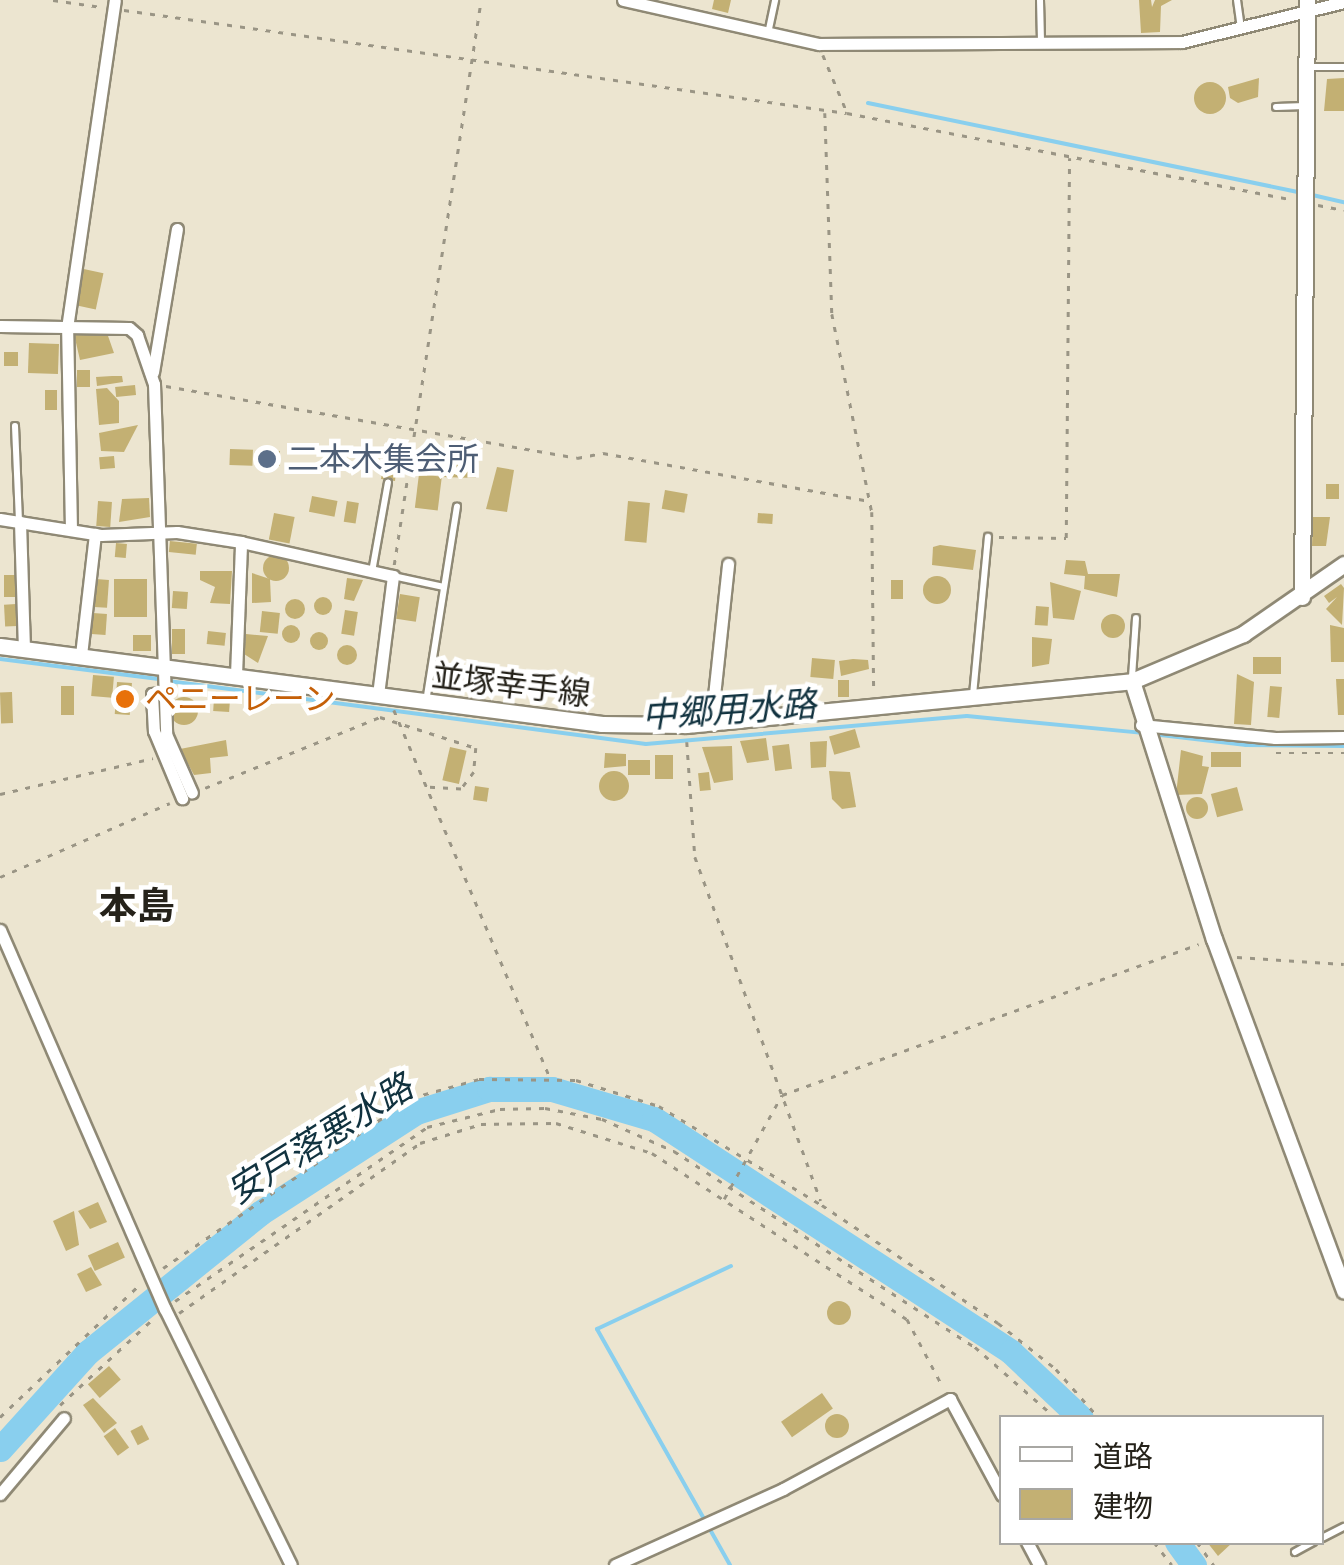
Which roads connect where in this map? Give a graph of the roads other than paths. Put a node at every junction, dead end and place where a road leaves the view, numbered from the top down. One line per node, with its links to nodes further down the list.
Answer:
1 (623, 0): 9 (street)
2 (774, 0): 9 (lane)
3 (1040, 0): 10 (lane)
4 (1237, 0): 8 (lane)
5 (1344, 2): 7 (street)
6 (114, 4): 17 (street)
7 (1307, 6): 8 (street); 11 (main road)
8 (1241, 27): 10 (street)
9 (770, 29): 10 (street)
10 (1041, 41)
11 (1306, 67): 12 (lane); 13 (main road)
12 (1344, 67)
13 (1306, 106): 14 (lane); 34 (main road)
14 (1276, 107)
15 (177, 229): 18 (street)
16 (0, 326): 17 (street)
17 (68, 328): 18 (street); 24 (street)
18 (153, 381): 26 (street)
19 (14, 426): 23 (lane)
20 (388, 482): 31 (lane)
21 (457, 506): 33 (lane)
22 (0, 519): 23 (street)
23 (20, 522): 24 (street); 37 (street)
24 (71, 530): 25 (street)
25 (94, 534): 26 (street); 38 (street)
26 (159, 535): 28 (street); 39 (street)
27 (988, 537): 44 (lane)
28 (241, 542): 31 (street); 40 (street)
29 (728, 564): 46 (street)
30 (1344, 564): 34 (main road, 並塚幸手線)
31 (372, 572): 32 (street)
32 (392, 576): 33 (lane); 43 (street)
33 (444, 587): 45 (lane)
34 (1302, 597): 41 (main road, 並塚幸手線)
35 (1136, 618): 41 (lane)
36 (0, 646): 37 (main road, 並塚幸手線)
37 (24, 648): 38 (main road, 並塚幸手線)
38 (82, 655): 39 (main road, 並塚幸手線)
39 (162, 666): 40 (main road, 並塚幸手線); 42 (street)
40 (236, 675): 43 (main road, 並塚幸手線)
41 (1132, 681): 44 (main road, 並塚幸手線); 47 (main road)
42 (161, 693): 42 (street)
43 (378, 695): 45 (main road, 並塚幸手線)
44 (972, 697): 46 (main road, 並塚幸手線)
45 (426, 702): 46 (main road, 並塚幸手線)
46 (711, 724)
47 (1141, 725): 48 (street); 50 (main road)
48 (1344, 737)
49 (0, 930): 56 (street)
50 (1344, 1291)
51 (64, 1418): 53 (street)
52 (999, 1490): 57 (street)
53 (0, 1494)
54 (1308, 1545): 55 (lane)
55 (1295, 1552)
56 (291, 1565)
57 (615, 1565)

